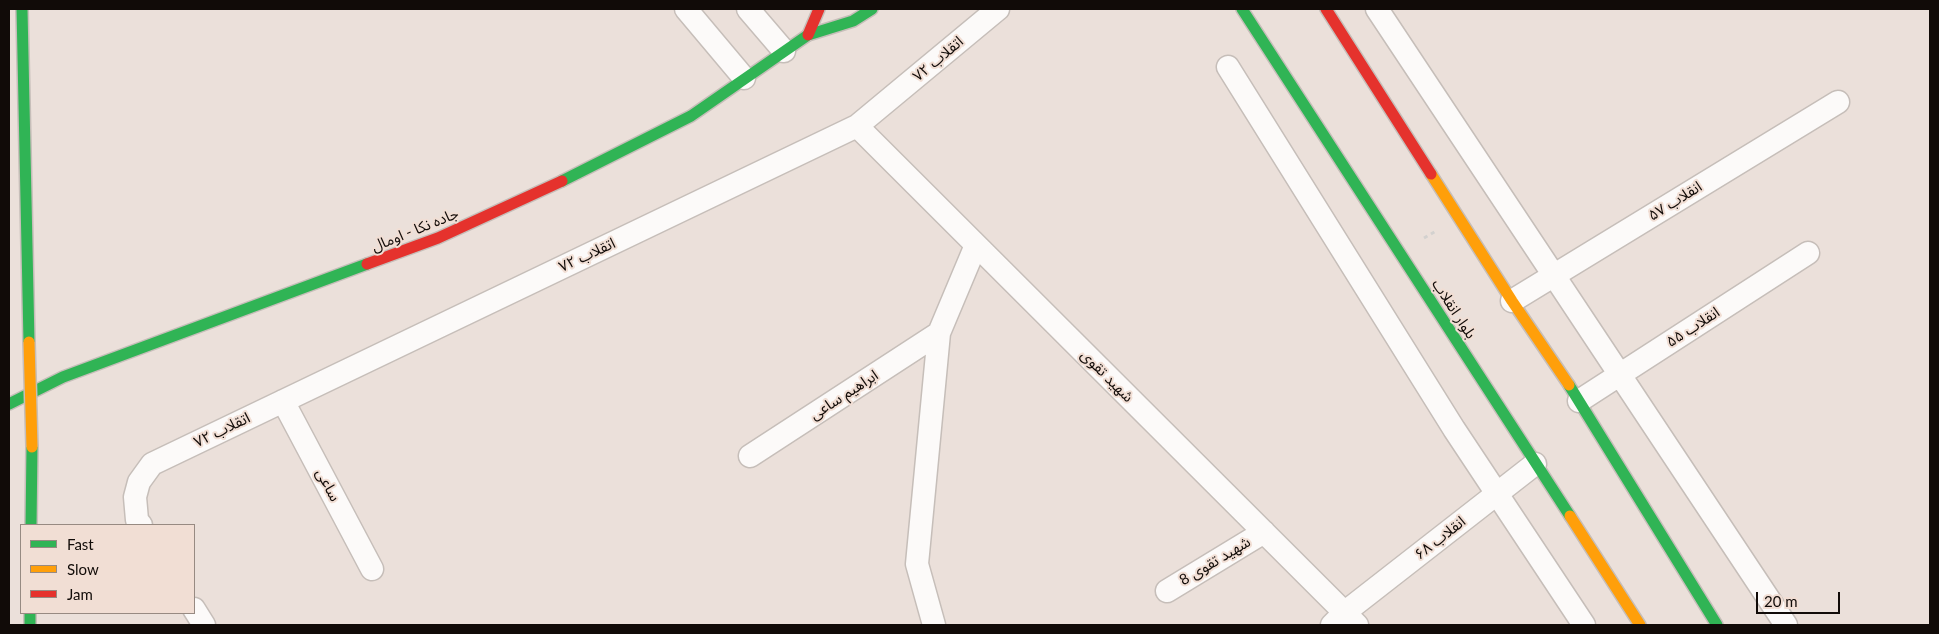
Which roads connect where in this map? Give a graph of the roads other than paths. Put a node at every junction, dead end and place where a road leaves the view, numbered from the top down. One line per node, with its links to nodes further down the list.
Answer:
1 (22, 9): 28 (main road, bridge)
2 (686, 9): 13 (street)
3 (748, 9): 11 (street)
4 (819, 9): 10 (main road)
5 (872, 9): 10 (main road, جاده نکا - اومال)
6 (998, 9): 15 (street, اتقلاب ۷۲)
7 (1242, 9): 26 (main road, بلوار انقلاب)
8 (1326, 9): 19 (main road)
9 (1377, 9): 18 (street)
10 (808, 35): 11 (main road, جاده نکا - اومال)
11 (784, 51): 13 (main road, جاده نکا - اومال)
12 (1228, 67): 27 (street)
13 (744, 78): 24 (main road, جاده نکا - اومال)
14 (1838, 102): 18 (street, انقلاب ۵۷)
15 (858, 126): 16 (street, شهید تقوی); 22 (street, اتقلاب ۷۲)
16 (976, 245): 20 (street); 30 (street, شهید تقوی)
17 (1808, 253): 21 (street, انقلاب ۵۵)
18 (1554, 276): 19 (street, انقلاب ۵۷); 21 (street)
19 (1512, 301): 23 (main road)
20 (939, 334): 25 (street, ابراهیم ساعی); 36 (street)
21 (1620, 374): 23 (street, انقلاب ۵۵); 40 (street)
22 (283, 401): 29 (street, اتقلاب ۷۲); 31 (street, ساعی)
23 (1579, 401): 39 (main road)
24 (9, 404)
25 (750, 456)
26 (1535, 464): 27 (street, انقلاب ۶۸); 38 (main road, بلوار انقلاب)
27 (1497, 494): 34 (street, انقلاب ۶۸); 37 (street)
28 (31, 524)
29 (140, 524)
30 (1264, 532): 32 (street, شهید تقوی 8); 34 (street, شهید تقوی)
31 (372, 569)
32 (1167, 590)
33 (195, 611): 35 (street)
34 (1344, 621)
35 (204, 625)
36 (934, 625)
37 (1584, 625)
38 (1640, 625)
39 (1717, 625)
40 (1786, 625)

